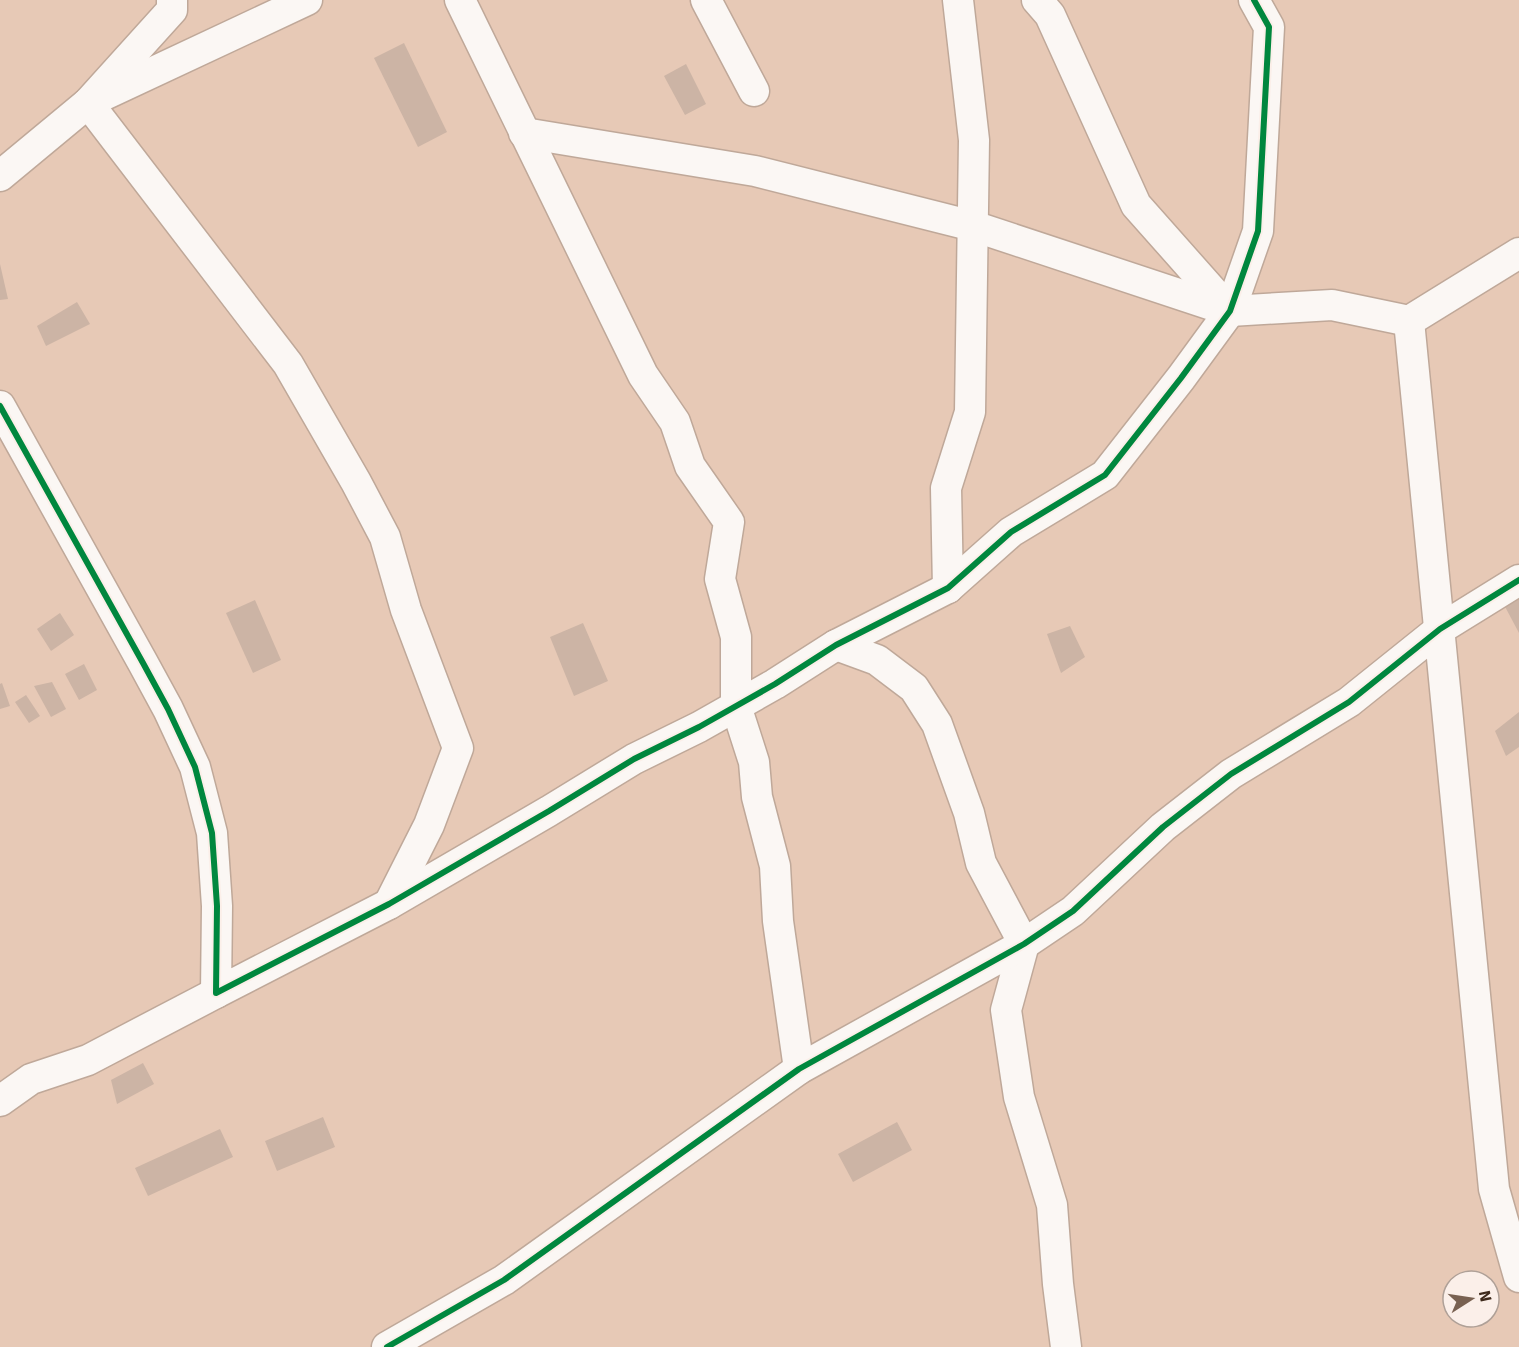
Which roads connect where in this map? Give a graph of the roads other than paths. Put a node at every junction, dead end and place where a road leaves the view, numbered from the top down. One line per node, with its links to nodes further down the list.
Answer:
1 (172, 0): 9 (street)
2 (307, 0): 9 (street)
3 (460, 0): 10 (street)
4 (706, 0): 8 (street)
5 (958, 0): 12 (street)
6 (1037, 0): 14 (street)
7 (1254, 0): 14 (street)
8 (754, 92)
9 (88, 103): 11 (street); 22 (street)
10 (524, 133): 12 (street); 21 (street)
11 (0, 176)
12 (973, 226): 14 (street); 18 (street)
13 (1519, 253): 15 (street)
14 (1230, 311): 15 (street); 18 (street)
15 (1409, 321): 19 (street)
16 (0, 406): 24 (street)
17 (1519, 580): 19 (street)
18 (948, 588): 20 (street)
19 (1440, 629): 23 (street); 27 (street)
20 (836, 645): 21 (street); 23 (street)
21 (736, 706): 22 (street); 25 (street)
22 (389, 904): 24 (street)
23 (1023, 944): 25 (street); 29 (street)
24 (216, 993): 26 (street)
25 (799, 1069): 28 (street)
26 (0, 1101)
27 (1519, 1277)
28 (387, 1347)
29 (1066, 1347)

